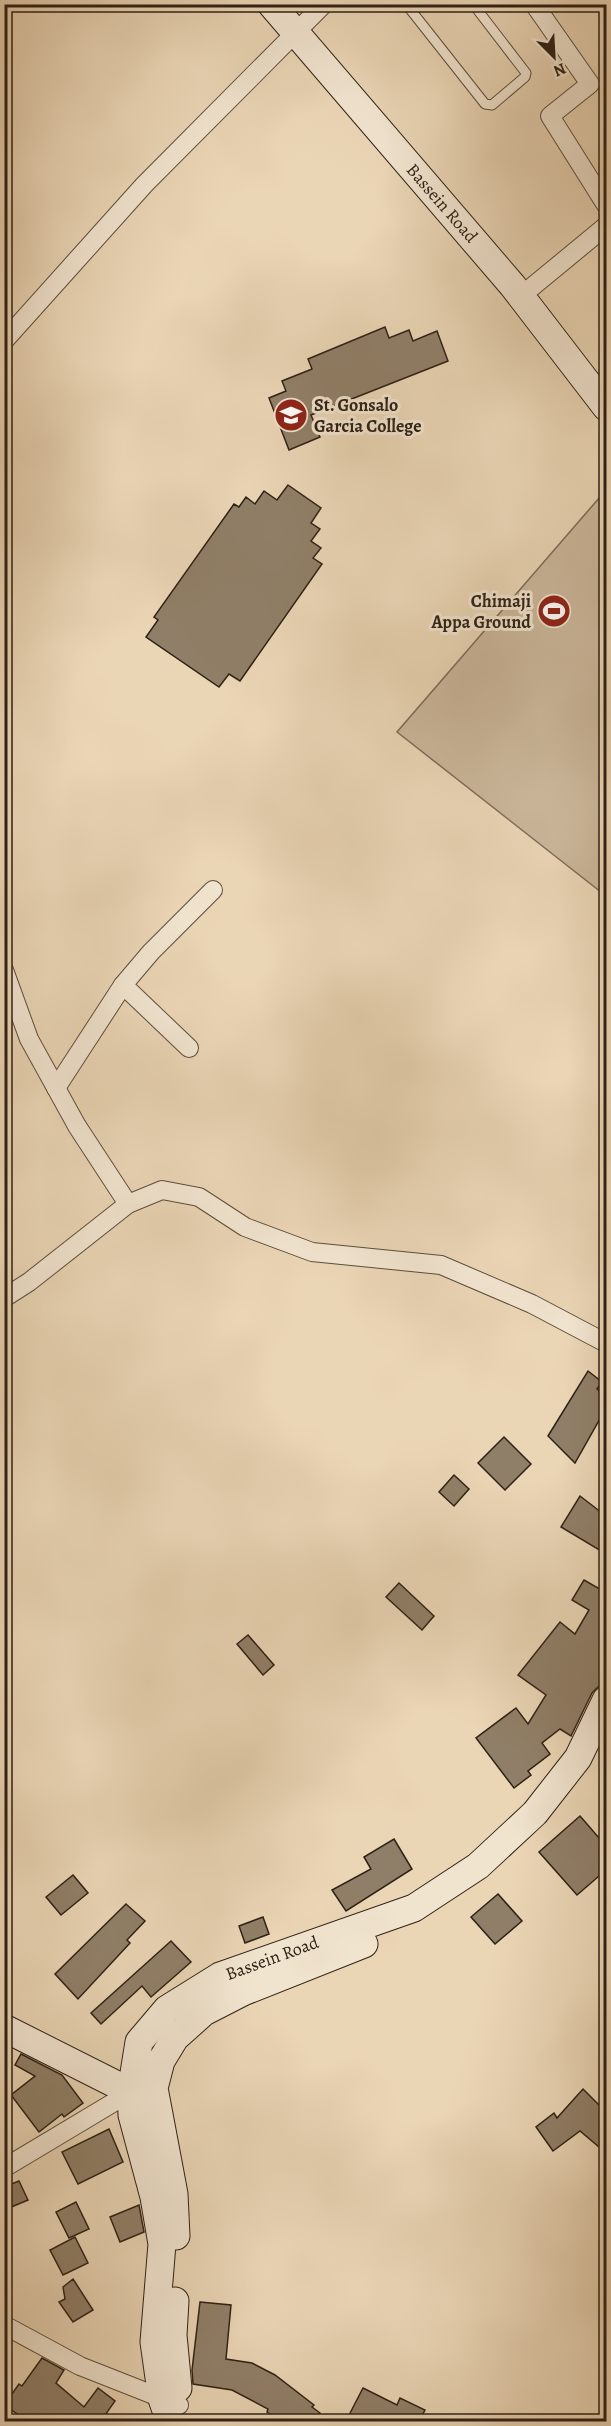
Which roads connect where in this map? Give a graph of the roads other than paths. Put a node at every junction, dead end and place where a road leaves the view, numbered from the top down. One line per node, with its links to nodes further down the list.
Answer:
1 (271, 4): 5 (main road, Bassein Road)
2 (406, 4): 3 (lane)
3 (473, 4)
4 (534, 4): 6 (street)
5 (306, 14): 8 (main road, Bassein Road); 9 (street)
6 (606, 205)
7 (606, 226): 8 (street)
8 (527, 291): 10 (main road, Bassein Road); 11 (main road, Bassein Road)
9 (4, 341)
10 (606, 381)
11 (606, 407)
12 (213, 890): 14 (street)
13 (4, 970): 16 (street)
14 (123, 985): 15 (street); 16 (street)
15 (189, 1048)
16 (56, 1088): 17 (street)
17 (128, 1204): 18 (street); 19 (street)
18 (4, 1298)
19 (606, 1343)
20 (606, 1700): 23 (main road, Bassein Road)
21 (606, 1738): 23 (main road, Bassein Road)
22 (4, 2028): 23 (main road)
23 (143, 2090): 24 (street); 26 (main road); 26 (main road, Bassein Road)
24 (4, 2168)
25 (4, 2325): 26 (street)
26 (174, 2412)

